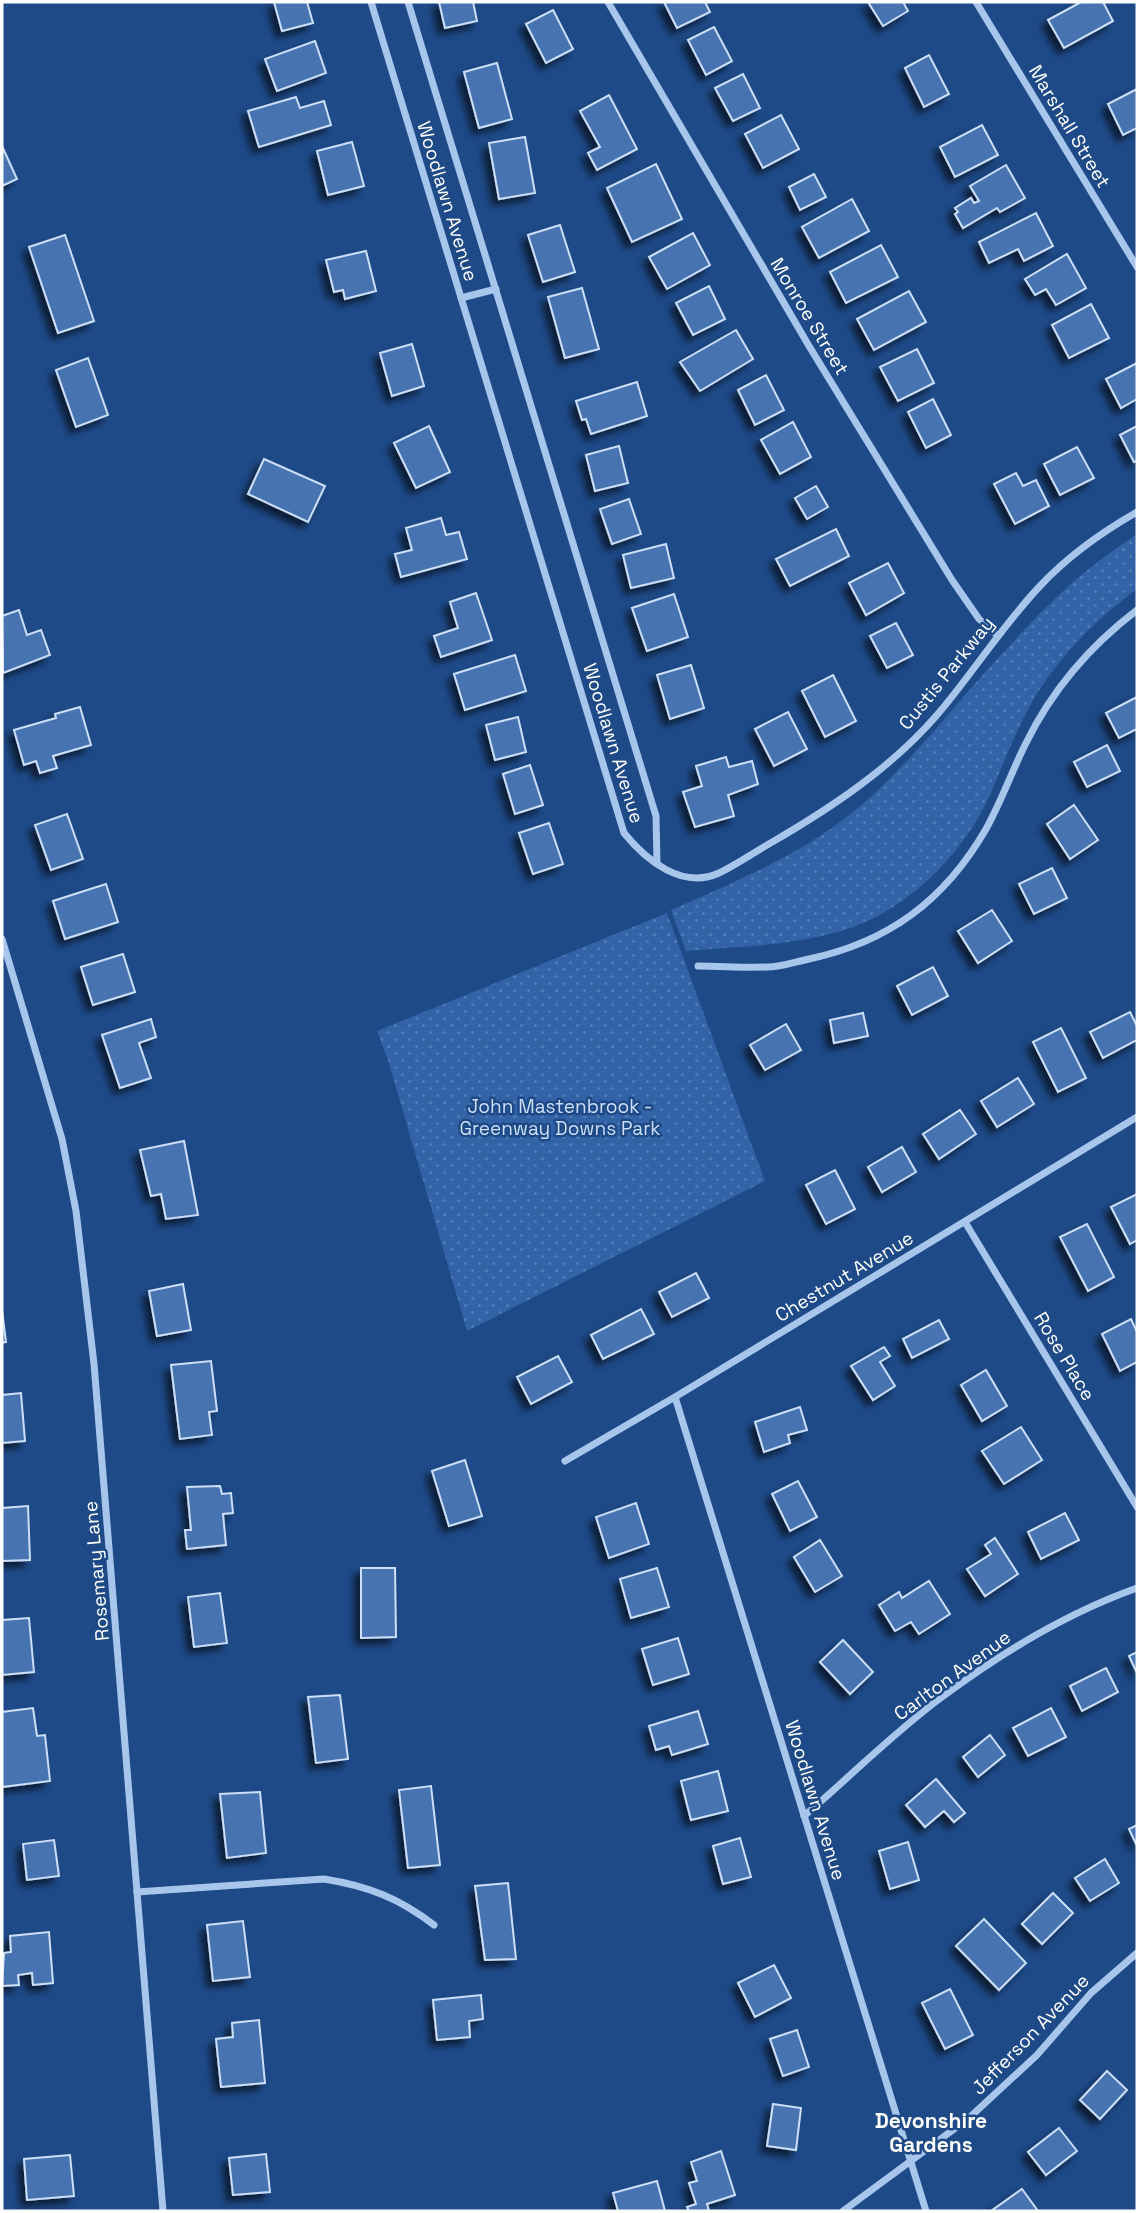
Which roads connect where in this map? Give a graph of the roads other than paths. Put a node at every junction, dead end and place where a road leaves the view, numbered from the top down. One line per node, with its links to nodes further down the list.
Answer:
1 (371, 2): 7 (street, Woodlawn Avenue)
2 (408, 2): 6 (street, Woodlawn Avenue)
3 (608, 2): 10 (street, Monroe Street)
4 (976, 2): 5 (street, Marshall Street)
5 (1137, 267)
6 (496, 289): 7 (street); 11 (street, Woodlawn Avenue)
7 (461, 298): 11 (street, Woodlawn Avenue)
8 (1137, 512): 10 (street, Custis Parkway)
9 (1137, 610): 13 (street)
10 (998, 636): 11 (street, Custis Parkway)
11 (657, 863)
12 (2, 939): 21 (street, Rosemary Lane)
13 (698, 966)
14 (1137, 1117): 15 (street, Chestnut Avenue)
15 (965, 1222): 16 (street, Chestnut Avenue); 18 (street, Rose Place)
16 (675, 1397): 17 (street, Chestnut Avenue); 20 (street, Woodlawn Avenue)
17 (565, 1461)
18 (1137, 1507)
19 (1137, 1588): 20 (street, Carlton Avenue)
20 (804, 1816): 24 (street, Woodlawn Avenue)
21 (137, 1892): 22 (street); 25 (street, Rosemary Lane)
22 (434, 1925)
23 (1137, 1953): 24 (street, Jefferson Avenue)
24 (911, 2162): 26 (street, Jefferson Avenue); 27 (street, Woodlawn Avenue)
25 (163, 2211)
26 (843, 2211)
27 (926, 2211)

